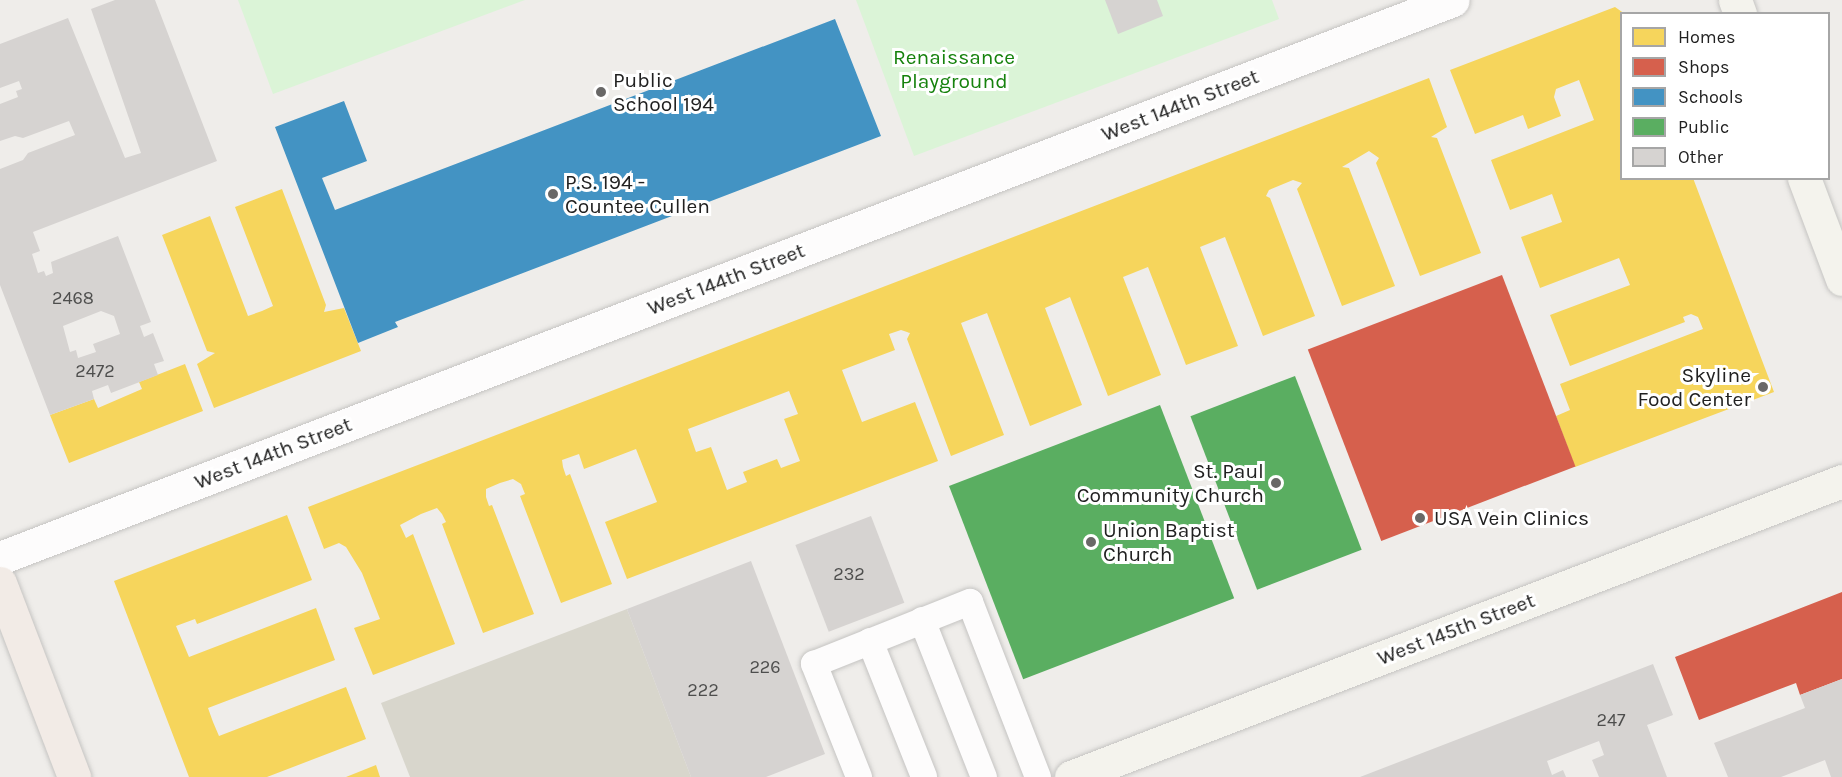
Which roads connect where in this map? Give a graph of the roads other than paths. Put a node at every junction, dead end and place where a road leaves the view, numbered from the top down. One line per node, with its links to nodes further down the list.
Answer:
1 (1453, 0): 5 (street, West 144th Street)
2 (1805, 180): 3 (main road)
3 (1842, 279)
4 (1842, 481): 14 (main road, West 145th Street)
5 (0, 558)
6 (0, 583): 9 (main road)
7 (922, 620): 8 (lane); 12 (lane); 13 (lane)
8 (870, 641): 10 (lane); 11 (lane)
9 (74, 777)
10 (859, 777)
11 (924, 777)
12 (984, 777)
13 (1038, 777)
14 (1071, 777)

